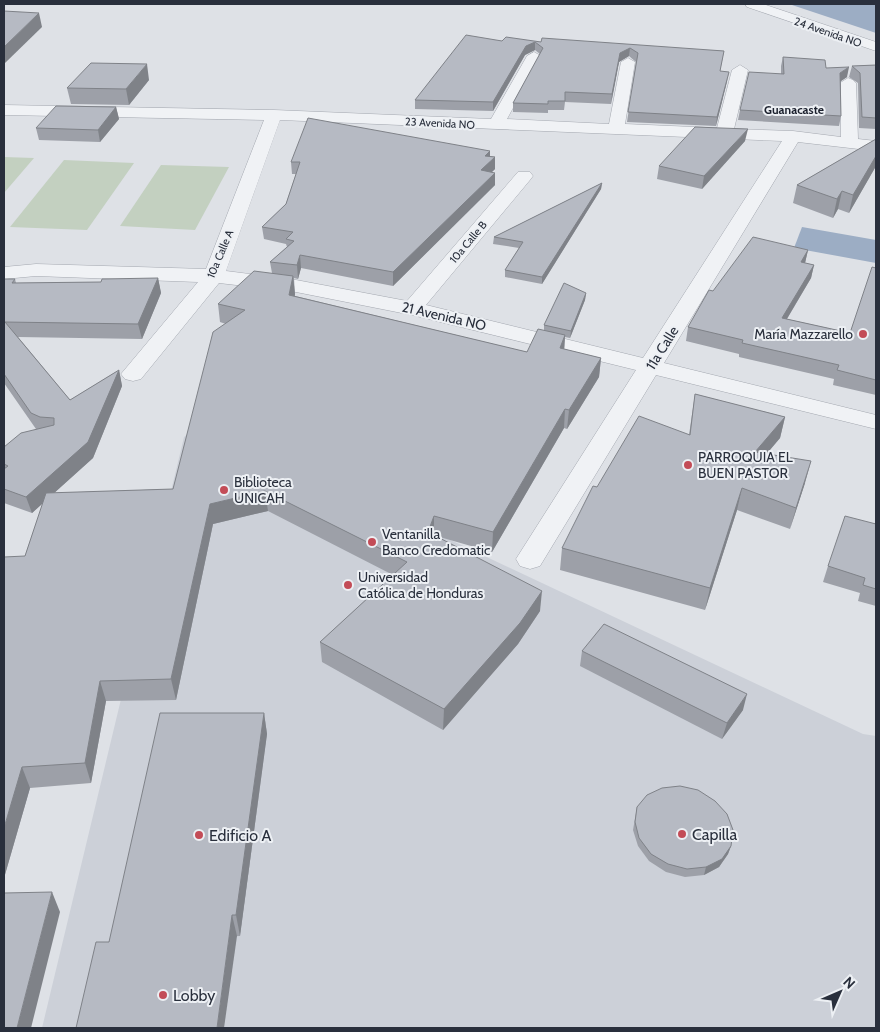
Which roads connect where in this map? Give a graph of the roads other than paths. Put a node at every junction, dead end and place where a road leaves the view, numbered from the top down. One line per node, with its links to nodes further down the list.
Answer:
1 (752, 4): 2 (street, 24 Avenida NO)
2 (876, 47)
3 (534, 56): 9 (street)
4 (628, 62): 10 (street)
5 (740, 70): 11 (street)
6 (848, 83): 13 (street)
7 (4, 110): 8 (street, 23 Avenida NO)
8 (274, 115): 9 (street, 23 Avenida NO); 17 (street, 10a Calle A)
9 (496, 125): 10 (street, 23 Avenida NO)
10 (616, 130): 11 (street, 23 Avenida NO)
11 (724, 134): 12 (street, 23 Avenida NO)
12 (793, 136): 13 (street, 23 Avenida NO); 19 (street, 11a Calle)
13 (850, 143): 14 (street, 23 Avenida NO)
14 (876, 146)
15 (524, 176): 18 (street, 10a Calle B)
16 (4, 273): 17 (street, 21 Avenida NO)
17 (214, 276): 18 (street, 21 Avenida NO); 20 (street, 10a Calle A)
18 (412, 308): 19 (street, 21 Avenida NO)
19 (651, 365): 21 (street, 21 Avenida NO); 22 (street, 11a Calle)
20 (134, 374)
21 (876, 422)
22 (530, 559)

